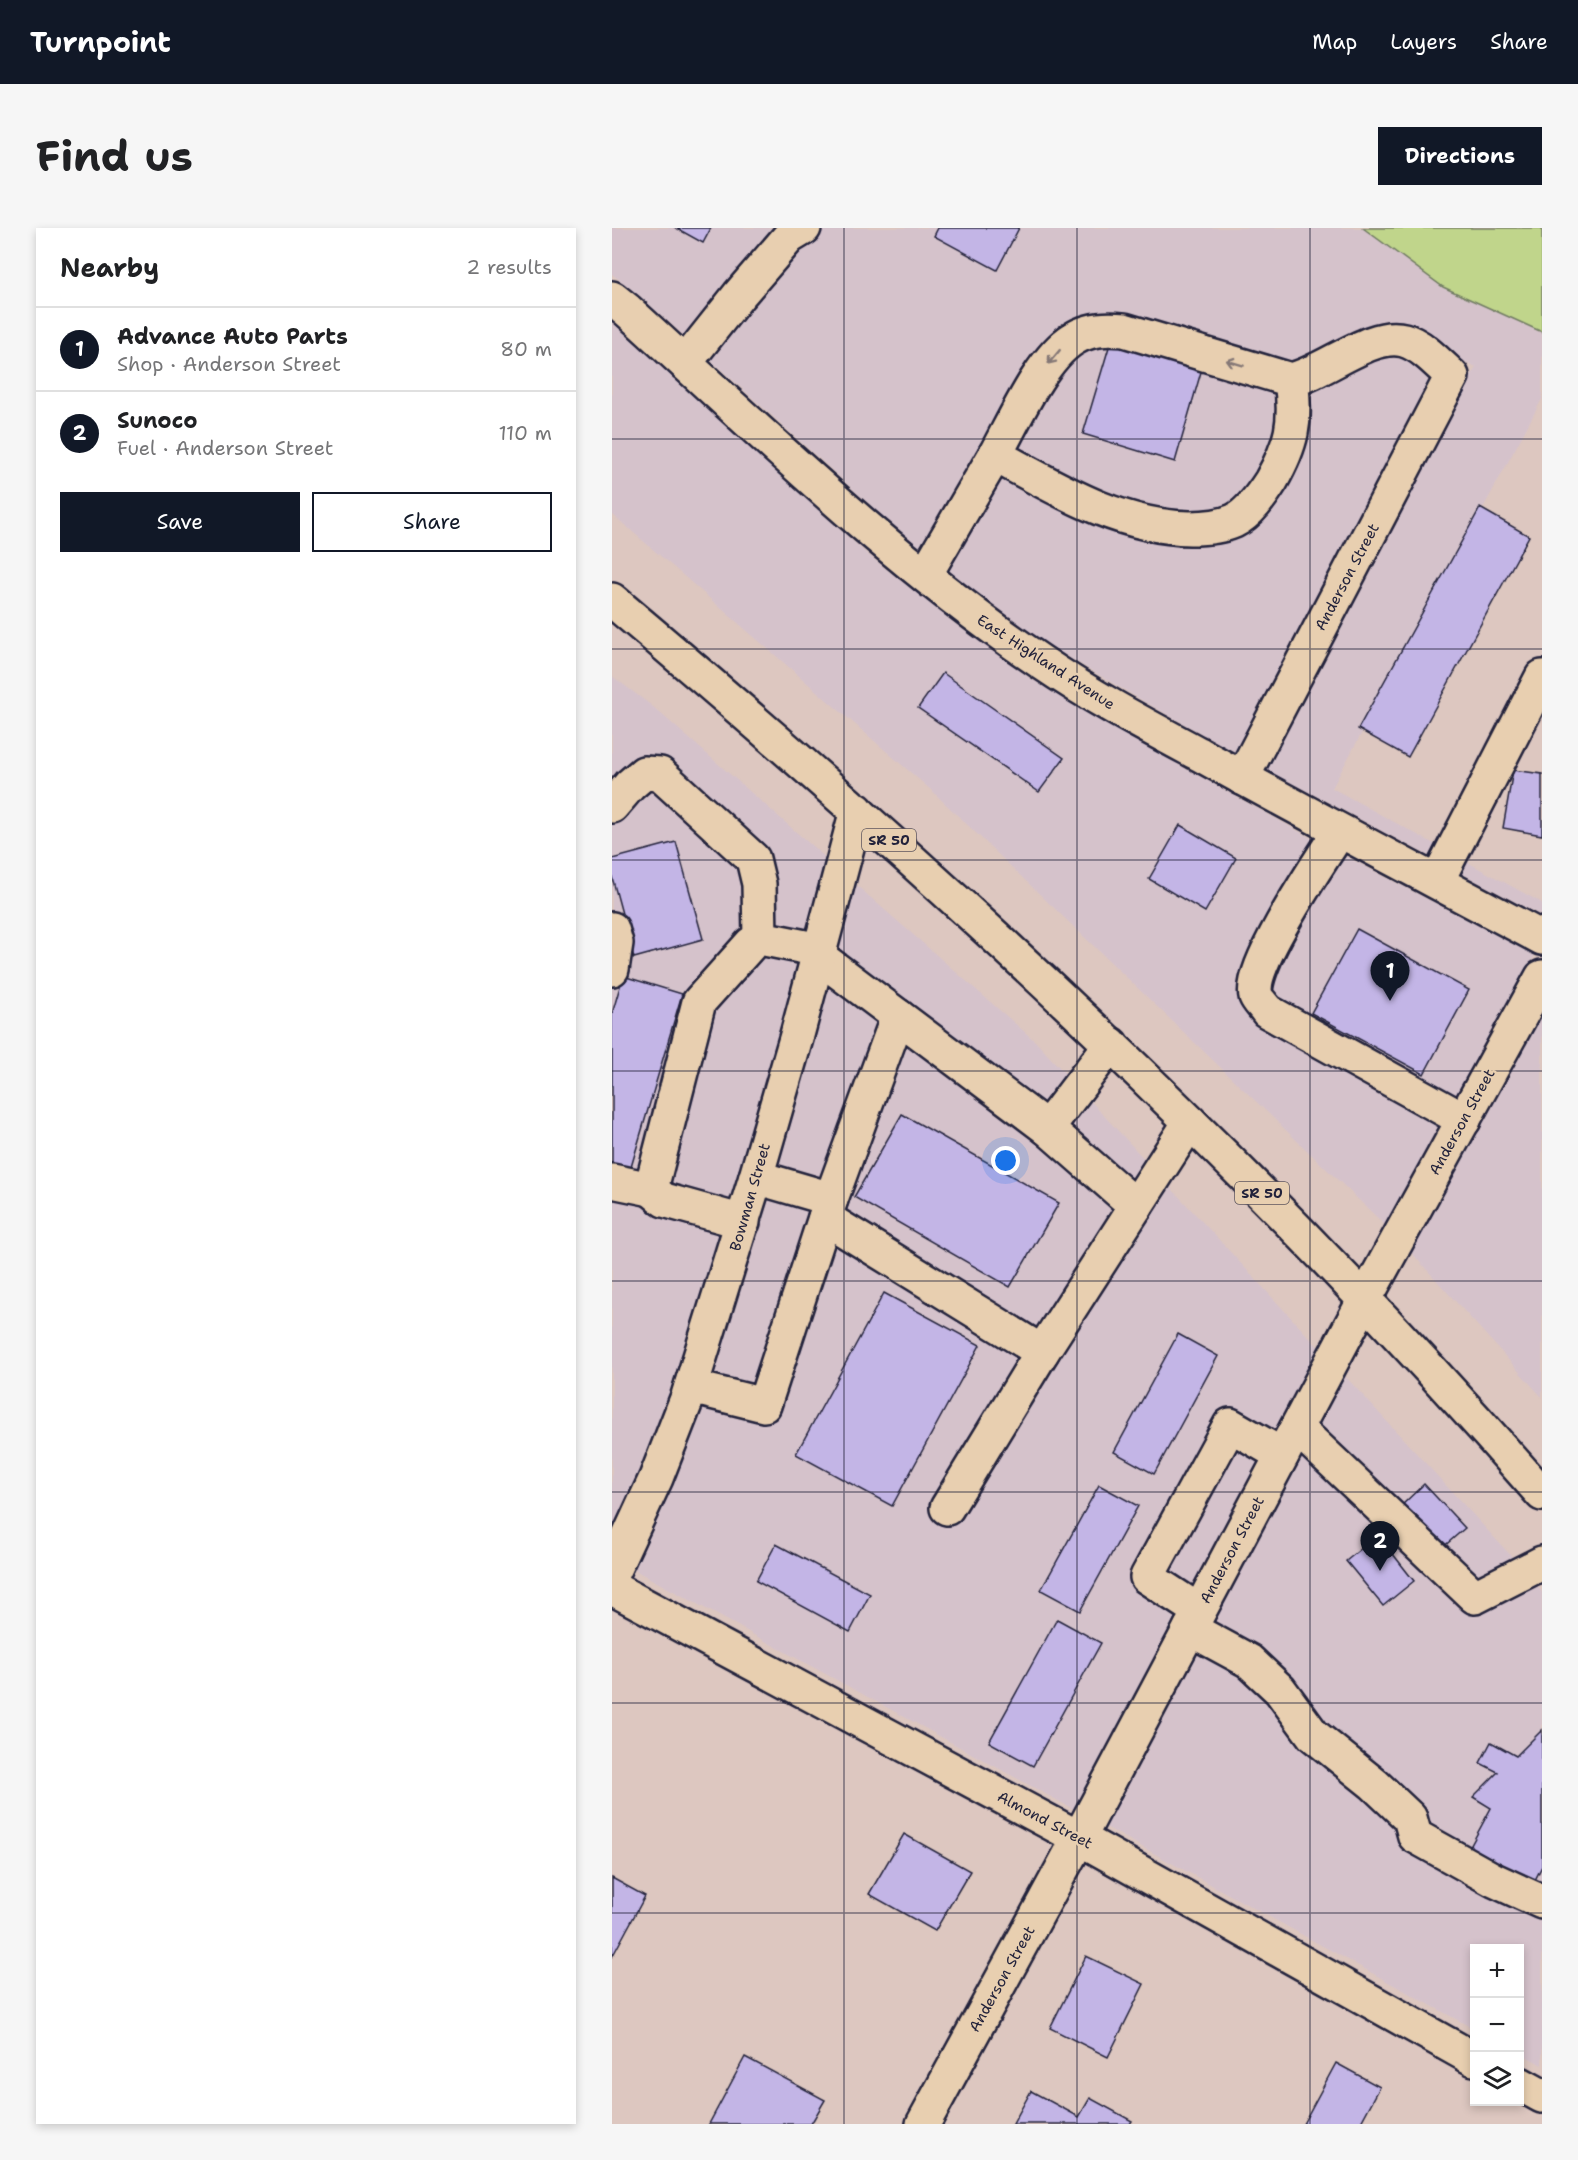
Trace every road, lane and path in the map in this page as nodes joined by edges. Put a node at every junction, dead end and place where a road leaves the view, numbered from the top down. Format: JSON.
{"nodes":[{"id":1,"x":804,"y":228,"type":"edge"},
{"id":2,"x":612,"y":298,"type":"edge"},
{"id":3,"x":685,"y":363,"type":"junction"},
{"id":4,"x":1291,"y":380,"type":"junction"},
{"id":5,"x":995,"y":455,"type":"junction"},
{"id":6,"x":925,"y":575,"type":"junction"},
{"id":7,"x":612,"y":600,"type":"edge"},
{"id":8,"x":1542,"y":677,"type":"edge"},
{"id":9,"x":1242,"y":778,"type":"junction"},
{"id":10,"x":612,"y":806,"type":"edge"},
{"id":11,"x":857,"y":810,"type":"junction"},
{"id":12,"x":1339,"y":831,"type":"junction"},
{"id":13,"x":1437,"y":881,"type":"junction"},
{"id":14,"x":612,"y":929,"type":"edge"},
{"id":15,"x":760,"y":938,"type":"junction"},
{"id":16,"x":1542,"y":938,"type":"edge"},
{"id":17,"x":819,"y":953,"type":"junction"},
{"id":18,"x":612,"y":969,"type":"edge"},
{"id":19,"x":1542,"y":978,"type":"edge"},
{"id":20,"x":898,"y":1016,"type":"junction"},
{"id":21,"x":1111,"y":1044,"type":"junction"},
{"id":22,"x":1464,"y":1119,"type":"junction"},
{"id":23,"x":1190,"y":1122,"type":"junction"},
{"id":24,"x":1047,"y":1128,"type":"junction"},
{"id":25,"x":756,"y":1177,"type":"junction"},
{"id":26,"x":612,"y":1181,"type":"edge"},
{"id":27,"x":651,"y":1189,"type":"junction"},
{"id":28,"x":1136,"y":1206,"type":"junction"},
{"id":29,"x":828,"y":1208,"type":"junction"},
{"id":30,"x":743,"y":1222,"type":"junction"},
{"id":31,"x":1365,"y":1299,"type":"junction"},
{"id":32,"x":1042,"y":1352,"type":"junction"},
{"id":33,"x":691,"y":1387,"type":"junction"},
{"id":34,"x":1289,"y":1442,"type":"junction"},
{"id":35,"x":1542,"y":1494,"type":"edge"},
{"id":36,"x":947,"y":1508,"type":"dead end"},
{"id":37,"x":1542,"y":1563,"type":"edge"},
{"id":38,"x":612,"y":1573,"type":"edge"},
{"id":39,"x":612,"y":1588,"type":"edge"},
{"id":40,"x":1194,"y":1620,"type":"junction"},
{"id":41,"x":1079,"y":1838,"type":"junction"},
{"id":42,"x":1542,"y":1902,"type":"edge"},
{"id":43,"x":1470,"y":2057,"type":"edge"},
{"id":44,"x":1524,"y":2086,"type":"edge"},
{"id":45,"x":1542,"y":2096,"type":"edge"},
{"id":46,"x":923,"y":2124,"type":"edge"}],
"edges":[{"from":1,"to":3,"type":"main road"},
{"from":2,"to":3,"type":"main road","name":"East Highland Avenue"},
{"from":3,"to":6,"type":"main road","name":"East Highland Avenue"},
{"from":4,"to":5,"type":"main road","one_way":true},
{"from":4,"to":5,"type":"main road"},
{"from":4,"to":9,"type":"main road","name":"Anderson Street"},
{"from":5,"to":6,"type":"main road"},
{"from":6,"to":9,"type":"main road","name":"East Highland Avenue"},
{"from":7,"to":11,"type":"main road","number":"SR 50"},
{"from":8,"to":13,"type":"main road"},
{"from":9,"to":12,"type":"main road","name":"East Highland Avenue"},
{"from":10,"to":15,"type":"main road"},
{"from":11,"to":17,"type":"main road","name":"Bowman Street"},
{"from":11,"to":21,"type":"main road","number":"SR 50"},
{"from":12,"to":13,"type":"main road","name":"East Highland Avenue"},
{"from":12,"to":22,"type":"main road"},
{"from":13,"to":16,"type":"main road","name":"East Highland Avenue"},
{"from":14,"to":18,"type":"main road"},
{"from":15,"to":17,"type":"main road"},
{"from":15,"to":27,"type":"main road"},
{"from":17,"to":20,"type":"main road"},
{"from":17,"to":25,"type":"main road","name":"Bowman Street"},
{"from":19,"to":22,"type":"main road","name":"Anderson Street"},
{"from":20,"to":24,"type":"main road"},
{"from":20,"to":29,"type":"main road"},
{"from":21,"to":23,"type":"main road","number":"SR 50"},
{"from":21,"to":24,"type":"main road"},
{"from":22,"to":31,"type":"main road","name":"Anderson Street"},
{"from":23,"to":28,"type":"main road"},
{"from":23,"to":31,"type":"main road","number":"SR 50"},
{"from":24,"to":28,"type":"main road"},
{"from":25,"to":29,"type":"main road"},
{"from":25,"to":30,"type":"main road","name":"Bowman Street"},
{"from":26,"to":27,"type":"main road"},
{"from":27,"to":30,"type":"main road"},
{"from":28,"to":32,"type":"main road"},
{"from":29,"to":32,"type":"main road"},
{"from":29,"to":33,"type":"main road"},
{"from":30,"to":33,"type":"main road","name":"Bowman Street"},
{"from":31,"to":34,"type":"main road","name":"Anderson Street"},
{"from":31,"to":35,"type":"main road","number":"SR 50"},
{"from":32,"to":36,"type":"main road"},
{"from":33,"to":38,"type":"main road","name":"Bowman Street"},
{"from":34,"to":37,"type":"main road"},
{"from":34,"to":40,"type":"main road","name":"Anderson Street"},
{"from":34,"to":40,"type":"main road"},
{"from":39,"to":41,"type":"main road","name":"Almond Street"},
{"from":40,"to":41,"type":"main road","name":"Anderson Street"},
{"from":40,"to":42,"type":"main road"},
{"from":41,"to":43,"type":"main road","name":"Almond Street"},
{"from":41,"to":46,"type":"main road","name":"Anderson Street"},
{"from":44,"to":45,"type":"main road"}]}
